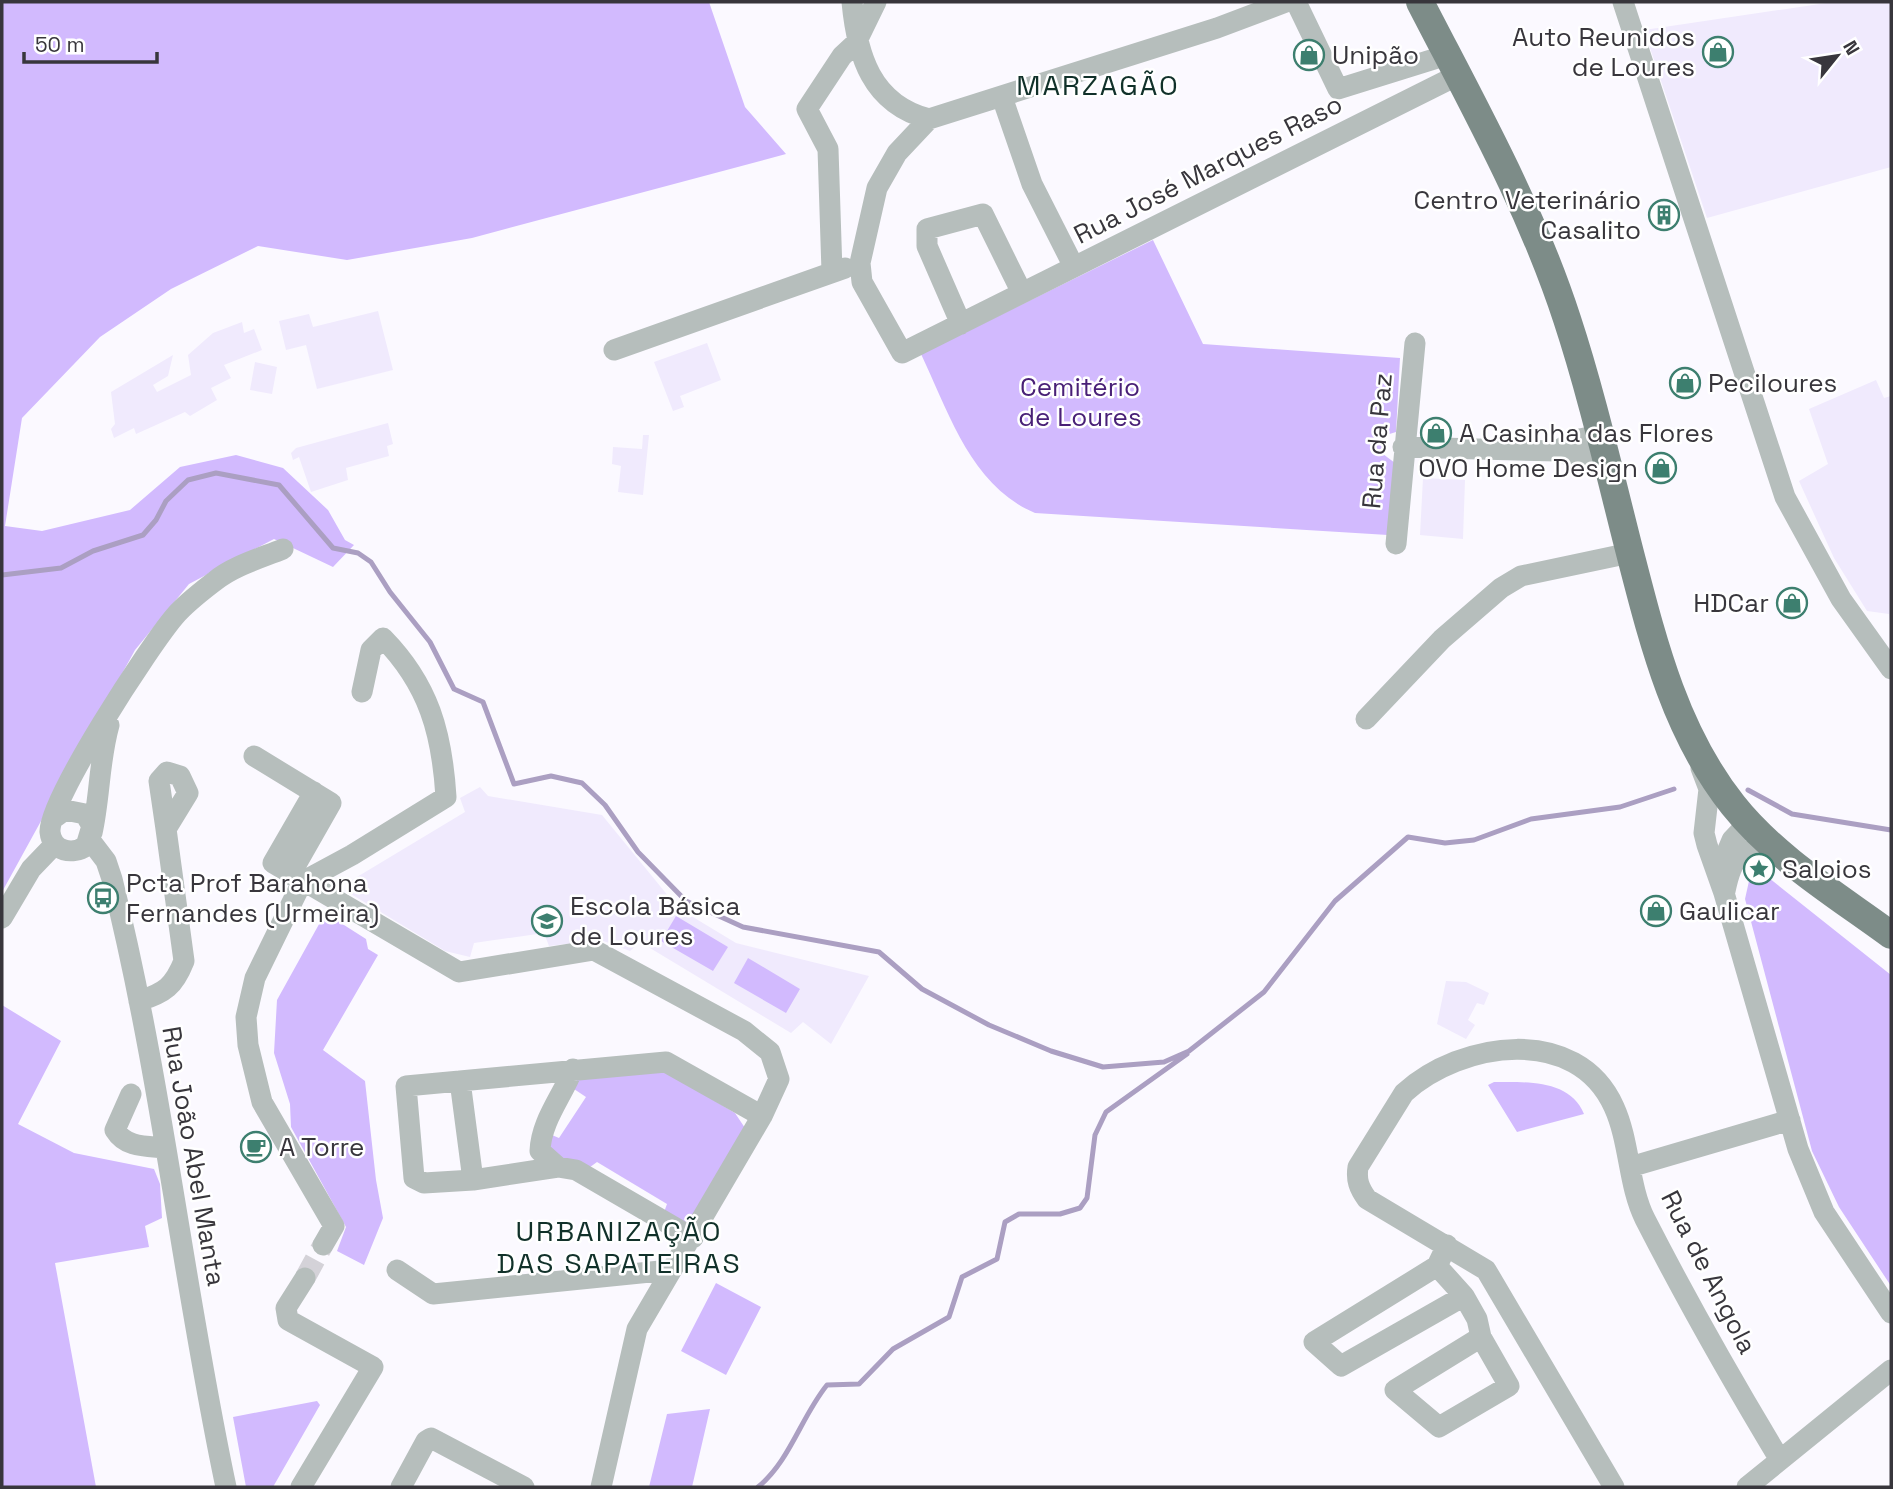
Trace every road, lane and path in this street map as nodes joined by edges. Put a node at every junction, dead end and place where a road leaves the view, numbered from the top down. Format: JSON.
{"nodes":[{"id":1,"x":852,"y":2,"type":"edge"},
{"id":2,"x":876,"y":2,"type":"edge"},
{"id":3,"x":1286,"y":2,"type":"edge"},
{"id":4,"x":1296,"y":2,"type":"edge"},
{"id":5,"x":1420,"y":2,"type":"edge"},
{"id":6,"x":1623,"y":2,"type":"edge"},
{"id":7,"x":856,"y":43,"type":"junction"},
{"id":8,"x":1452,"y":65,"type":"junction"},
{"id":9,"x":1002,"y":97,"type":"junction"},
{"id":10,"x":929,"y":119,"type":"junction"},
{"id":11,"x":860,"y":263,"type":"junction"},
{"id":12,"x":1074,"y":267,"type":"junction"},
{"id":13,"x":832,"y":272,"type":"junction"},
{"id":14,"x":1022,"y":293,"type":"junction"},
{"id":15,"x":961,"y":324,"type":"junction"},
{"id":16,"x":1415,"y":343,"type":"dead end"},
{"id":17,"x":614,"y":350,"type":"dead end"},
{"id":18,"x":1602,"y":444,"type":"junction"},
{"id":19,"x":1403,"y":447,"type":"junction"},
{"id":20,"x":1396,"y":544,"type":"dead end"},
{"id":21,"x":283,"y":549,"type":"dead end"},
{"id":22,"x":1630,"y":553,"type":"junction"},
{"id":23,"x":1891,"y":669,"type":"edge"},
{"id":24,"x":362,"y":692,"type":"dead end"},
{"id":25,"x":114,"y":709,"type":"junction"},
{"id":26,"x":1366,"y":719,"type":"dead end"},
{"id":27,"x":1687,"y":730,"type":"junction"},
{"id":28,"x":254,"y":756,"type":"dead end"},
{"id":29,"x":1741,"y":813,"type":"junction"},
{"id":30,"x":54,"y":818,"type":"junction"},
{"id":31,"x":166,"y":829,"type":"dead end"},
{"id":32,"x":91,"y":837,"type":"junction"},
{"id":33,"x":55,"y":844,"type":"junction"},
{"id":34,"x":1707,"y":845,"type":"junction"},
{"id":35,"x":1784,"y":854,"type":"junction"},
{"id":36,"x":296,"y":878,"type":"junction"},
{"id":37,"x":1724,"y":893,"type":"junction"},
{"id":38,"x":2,"y":918,"type":"edge"},
{"id":39,"x":1891,"y":935,"type":"edge"},
{"id":40,"x":139,"y":1001,"type":"junction"},
{"id":41,"x":573,"y":1069,"type":"junction"},
{"id":42,"x":460,"y":1081,"type":"junction"},
{"id":43,"x":131,"y":1094,"type":"dead end"},
{"id":44,"x":762,"y":1116,"type":"junction"},
{"id":45,"x":1790,"y":1120,"type":"junction"},
{"id":46,"x":166,"y":1149,"type":"junction"},
{"id":47,"x":558,"y":1167,"type":"junction"},
{"id":48,"x":1630,"y":1167,"type":"junction"},
{"id":49,"x":473,"y":1180,"type":"junction"},
{"id":50,"x":693,"y":1238,"type":"junction"},
{"id":51,"x":323,"y":1245,"type":"tunnel mouth"},
{"id":52,"x":1447,"y":1245,"type":"junction"},
{"id":53,"x":1437,"y":1266,"type":"junction"},
{"id":54,"x":397,"y":1270,"type":"dead end"},
{"id":55,"x":670,"y":1270,"type":"junction"},
{"id":56,"x":304,"y":1278,"type":"tunnel mouth"},
{"id":57,"x":1464,"y":1296,"type":"junction"},
{"id":58,"x":1891,"y":1313,"type":"edge"},
{"id":59,"x":1481,"y":1337,"type":"junction"},
{"id":60,"x":1891,"y":1370,"type":"edge"},
{"id":61,"x":1780,"y":1460,"type":"junction"},
{"id":62,"x":226,"y":1487,"type":"edge"},
{"id":63,"x":301,"y":1487,"type":"edge"},
{"id":64,"x":401,"y":1487,"type":"edge"},
{"id":65,"x":524,"y":1487,"type":"edge"},
{"id":66,"x":601,"y":1487,"type":"edge"},
{"id":67,"x":1614,"y":1487,"type":"edge"},
{"id":68,"x":1747,"y":1487,"type":"edge"}],
"edges":[{"from":1,"to":7,"type":"street"},
{"from":2,"to":7,"type":"street"},
{"from":3,"to":9,"type":"street"},
{"from":4,"to":8,"type":"street"},
{"from":5,"to":8,"type":"main road"},
{"from":6,"to":23,"type":"street"},
{"from":7,"to":10,"type":"street"},
{"from":7,"to":13,"type":"street"},
{"from":8,"to":12,"type":"street","name":"Rua José Marques Raso"},
{"from":8,"to":18,"type":"main road"},
{"from":9,"to":10,"type":"street"},
{"from":9,"to":12,"type":"street","name":"Rua José Marques Raso"},
{"from":10,"to":11,"type":"street"},
{"from":11,"to":13,"type":"street"},
{"from":11,"to":15,"type":"street"},
{"from":12,"to":14,"type":"street"},
{"from":13,"to":17,"type":"street"},
{"from":14,"to":15,"type":"street"},
{"from":14,"to":15,"type":"street"},
{"from":16,"to":19,"type":"street","name":"Rua da Paz"},
{"from":18,"to":19,"type":"street"},
{"from":18,"to":22,"type":"main road"},
{"from":19,"to":20,"type":"street","name":"Rua da Paz"},
{"from":21,"to":25,"type":"street"},
{"from":22,"to":26,"type":"street"},
{"from":22,"to":27,"type":"main road"},
{"from":24,"to":36,"type":"street"},
{"from":25,"to":30,"type":"street"},
{"from":25,"to":32,"type":"street"},
{"from":27,"to":29,"type":"main road"},
{"from":27,"to":34,"type":"street"},
{"from":28,"to":36,"type":"street"},
{"from":29,"to":34,"type":"street"},
{"from":29,"to":35,"type":"main road"},
{"from":29,"to":37,"type":"street"},
{"from":30,"to":32,"type":"street"},
{"from":30,"to":33,"type":"street"},
{"from":31,"to":40,"type":"street"},
{"from":32,"to":33,"type":"street"},
{"from":32,"to":40,"type":"street","name":"Rua João Abel Manta"},
{"from":33,"to":38,"type":"street"},
{"from":34,"to":37,"type":"street"},
{"from":35,"to":37,"type":"street"},
{"from":35,"to":39,"type":"main road"},
{"from":36,"to":44,"type":"street"},
{"from":36,"to":51,"type":"street"},
{"from":37,"to":45,"type":"street"},
{"from":40,"to":46,"type":"street","name":"Rua João Abel Manta"},
{"from":41,"to":42,"type":"street"},
{"from":41,"to":44,"type":"street"},
{"from":41,"to":47,"type":"street"},
{"from":42,"to":49,"type":"street"},
{"from":42,"to":49,"type":"street"},
{"from":43,"to":46,"type":"street"},
{"from":44,"to":50,"type":"street"},
{"from":45,"to":48,"type":"street"},
{"from":45,"to":58,"type":"street"},
{"from":46,"to":62,"type":"street","name":"Rua João Abel Manta"},
{"from":47,"to":49,"type":"street"},
{"from":47,"to":50,"type":"street"},
{"from":48,"to":52,"type":"street","name":"Rua de Angola"},
{"from":48,"to":61,"type":"street","name":"Rua de Angola"},
{"from":50,"to":55,"type":"street"},
{"from":52,"to":53,"type":"street"},
{"from":52,"to":67,"type":"street"},
{"from":53,"to":57,"type":"street"},
{"from":53,"to":57,"type":"street"},
{"from":54,"to":55,"type":"street"},
{"from":55,"to":66,"type":"street"},
{"from":56,"to":63,"type":"street"},
{"from":57,"to":59,"type":"street"},
{"from":59,"to":59,"type":"street"},
{"from":60,"to":61,"type":"street"},
{"from":61,"to":68,"type":"street"},
{"from":64,"to":65,"type":"street"}]}
